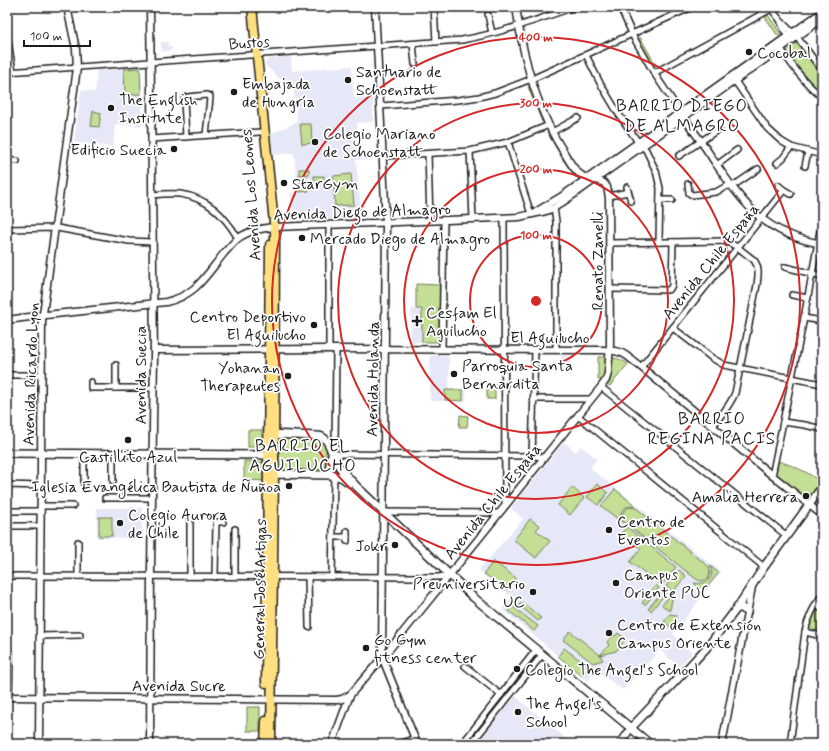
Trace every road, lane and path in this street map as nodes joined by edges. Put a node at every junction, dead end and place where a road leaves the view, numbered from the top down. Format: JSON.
{"nodes":[{"id":1,"x":67,"y":7,"type":"edge"},
{"id":2,"x":150,"y":7,"type":"edge"},
{"id":3,"x":247,"y":7,"type":"edge"},
{"id":4,"x":252,"y":7,"type":"edge"},
{"id":5,"x":375,"y":7,"type":"edge"},
{"id":6,"x":434,"y":7,"type":"edge"},
{"id":7,"x":516,"y":7,"type":"edge"},
{"id":8,"x":574,"y":7,"type":"edge"},
{"id":9,"x":620,"y":7,"type":"edge"},
{"id":10,"x":692,"y":7,"type":"edge"},
{"id":11,"x":770,"y":8,"type":"edge"},
{"id":12,"x":822,"y":12,"type":"edge"},
{"id":13,"x":488,"y":15,"type":"dead end"},
{"id":14,"x":822,"y":19,"type":"edge"},
{"id":15,"x":518,"y":26,"type":"junction"},
{"id":16,"x":492,"y":33,"type":"junction"},
{"id":17,"x":632,"y":34,"type":"junction"},
{"id":18,"x":7,"y":35,"type":"edge"},
{"id":19,"x":792,"y":35,"type":"junction"},
{"id":20,"x":436,"y":42,"type":"junction"},
{"id":21,"x":413,"y":44,"type":"junction"},
{"id":22,"x":779,"y":45,"type":"junction"},
{"id":23,"x":377,"y":46,"type":"junction"},
{"id":24,"x":254,"y":54,"type":"junction"},
{"id":25,"x":586,"y":55,"type":"junction"},
{"id":26,"x":150,"y":62,"type":"junction"},
{"id":27,"x":415,"y":64,"type":"dead end"},
{"id":28,"x":77,"y":68,"type":"junction"},
{"id":29,"x":822,"y":69,"type":"edge"},
{"id":30,"x":7,"y":72,"type":"edge"},
{"id":31,"x":13,"y":72,"type":"junction"},
{"id":32,"x":654,"y":73,"type":"junction"},
{"id":33,"x":733,"y":78,"type":"junction"},
{"id":34,"x":531,"y":80,"type":"junction"},
{"id":35,"x":822,"y":97,"type":"edge"},
{"id":36,"x":381,"y":106,"type":"junction"},
{"id":37,"x":682,"y":115,"type":"junction"},
{"id":38,"x":578,"y":118,"type":"dead end"},
{"id":39,"x":551,"y":128,"type":"junction"},
{"id":40,"x":719,"y":129,"type":"dead end"},
{"id":41,"x":260,"y":132,"type":"junction"},
{"id":42,"x":206,"y":136,"type":"junction"},
{"id":43,"x":186,"y":137,"type":"junction"},
{"id":44,"x":151,"y":139,"type":"junction"},
{"id":45,"x":508,"y":142,"type":"junction"},
{"id":46,"x":701,"y":142,"type":"junction"},
{"id":47,"x":641,"y":144,"type":"junction"},
{"id":48,"x":791,"y":147,"type":"junction"},
{"id":49,"x":737,"y":150,"type":"dead end"},
{"id":50,"x":470,"y":151,"type":"junction"},
{"id":51,"x":808,"y":152,"type":"junction"},
{"id":52,"x":428,"y":154,"type":"junction"},
{"id":53,"x":822,"y":155,"type":"edge"},
{"id":54,"x":383,"y":156,"type":"junction"},
{"id":55,"x":679,"y":156,"type":"dead end"},
{"id":56,"x":7,"y":161,"type":"edge"},
{"id":57,"x":16,"y":161,"type":"dead end"},
{"id":58,"x":777,"y":162,"type":"dead end"},
{"id":59,"x":717,"y":165,"type":"junction"},
{"id":60,"x":805,"y":166,"type":"dead end"},
{"id":61,"x":758,"y":170,"type":"dead end"},
{"id":62,"x":605,"y":173,"type":"junction"},
{"id":63,"x":588,"y":178,"type":"junction"},
{"id":64,"x":596,"y":180,"type":"junction"},
{"id":65,"x":604,"y":183,"type":"junction"},
{"id":66,"x":688,"y":184,"type":"dead end"},
{"id":67,"x":778,"y":185,"type":"dead end"},
{"id":68,"x":731,"y":186,"type":"junction"},
{"id":69,"x":784,"y":190,"type":"junction"},
{"id":70,"x":791,"y":194,"type":"dead end"},
{"id":71,"x":152,"y":195,"type":"junction"},
{"id":72,"x":609,"y":196,"type":"junction"},
{"id":73,"x":660,"y":200,"type":"junction"},
{"id":74,"x":672,"y":200,"type":"dead end"},
{"id":75,"x":631,"y":202,"type":"dead end"},
{"id":76,"x":554,"y":208,"type":"junction"},
{"id":77,"x":531,"y":214,"type":"junction"},
{"id":78,"x":504,"y":218,"type":"junction"},
{"id":79,"x":473,"y":219,"type":"junction"},
{"id":80,"x":430,"y":220,"type":"junction"},
{"id":81,"x":444,"y":220,"type":"junction"},
{"id":82,"x":763,"y":220,"type":"junction"},
{"id":83,"x":822,"y":220,"type":"edge"},
{"id":84,"x":386,"y":222,"type":"junction"},
{"id":85,"x":330,"y":225,"type":"junction"},
{"id":86,"x":272,"y":227,"type":"junction"},
{"id":87,"x":55,"y":228,"type":"junction"},
{"id":88,"x":7,"y":229,"type":"edge"},
{"id":89,"x":238,"y":238,"type":"junction"},
{"id":90,"x":153,"y":242,"type":"junction"},
{"id":91,"x":659,"y":242,"type":"junction"},
{"id":92,"x":673,"y":242,"type":"junction"},
{"id":93,"x":820,"y":242,"type":"edge"},
{"id":94,"x":610,"y":243,"type":"junction"},
{"id":95,"x":738,"y":247,"type":"junction"},
{"id":96,"x":785,"y":267,"type":"dead end"},
{"id":97,"x":812,"y":273,"type":"junction"},
{"id":98,"x":822,"y":276,"type":"edge"},
{"id":99,"x":610,"y":289,"type":"junction"},
{"id":100,"x":792,"y":294,"type":"dead end"},
{"id":101,"x":808,"y":298,"type":"junction"},
{"id":102,"x":154,"y":303,"type":"junction"},
{"id":103,"x":43,"y":315,"type":"junction"},
{"id":104,"x":804,"y":318,"type":"junction"},
{"id":105,"x":7,"y":320,"type":"edge"},
{"id":106,"x":822,"y":321,"type":"edge"},
{"id":107,"x":673,"y":328,"type":"junction"},
{"id":108,"x":272,"y":349,"type":"junction"},
{"id":109,"x":332,"y":349,"type":"junction"},
{"id":110,"x":385,"y":349,"type":"junction"},
{"id":111,"x":442,"y":349,"type":"junction"},
{"id":112,"x":154,"y":350,"type":"junction"},
{"id":113,"x":504,"y":350,"type":"junction"},
{"id":114,"x":535,"y":350,"type":"junction"},
{"id":115,"x":556,"y":350,"type":"junction"},
{"id":116,"x":610,"y":351,"type":"junction"},
{"id":117,"x":116,"y":365,"type":"dead end"},
{"id":118,"x":641,"y":367,"type":"junction"},
{"id":119,"x":740,"y":369,"type":"junction"},
{"id":120,"x":12,"y":375,"type":"dead end"},
{"id":121,"x":42,"y":376,"type":"junction"},
{"id":122,"x":792,"y":378,"type":"junction"},
{"id":123,"x":91,"y":382,"type":"dead end"},
{"id":124,"x":822,"y":384,"type":"edge"},
{"id":125,"x":601,"y":387,"type":"junction"},
{"id":126,"x":116,"y":388,"type":"junction"},
{"id":127,"x":154,"y":388,"type":"junction"},
{"id":128,"x":533,"y":399,"type":"junction"},
{"id":129,"x":591,"y":399,"type":"junction"},
{"id":130,"x":578,"y":416,"type":"junction"},
{"id":131,"x":783,"y":422,"type":"junction"},
{"id":132,"x":713,"y":426,"type":"junction"},
{"id":133,"x":822,"y":429,"type":"edge"},
{"id":134,"x":271,"y":434,"type":"junction"},
{"id":135,"x":7,"y":453,"type":"edge"},
{"id":136,"x":41,"y":454,"type":"junction"},
{"id":137,"x":84,"y":454,"type":"junction"},
{"id":138,"x":113,"y":454,"type":"junction"},
{"id":139,"x":153,"y":454,"type":"junction"},
{"id":140,"x":332,"y":454,"type":"junction"},
{"id":141,"x":271,"y":455,"type":"junction"},
{"id":142,"x":384,"y":455,"type":"junction"},
{"id":143,"x":504,"y":456,"type":"junction"},
{"id":144,"x":532,"y":456,"type":"junction"},
{"id":145,"x":544,"y":457,"type":"junction"},
{"id":146,"x":271,"y":474,"type":"junction"},
{"id":147,"x":331,"y":475,"type":"junction"},
{"id":148,"x":772,"y":476,"type":"junction"},
{"id":149,"x":113,"y":481,"type":"dead end"},
{"id":150,"x":84,"y":484,"type":"dead end"},
{"id":151,"x":7,"y":485,"type":"edge"},
{"id":152,"x":41,"y":486,"type":"junction"},
{"id":153,"x":357,"y":487,"type":"junction"},
{"id":154,"x":822,"y":487,"type":"edge"},
{"id":155,"x":106,"y":498,"type":"dead end"},
{"id":156,"x":152,"y":498,"type":"junction"},
{"id":157,"x":809,"y":505,"type":"junction"},
{"id":158,"x":72,"y":506,"type":"dead end"},
{"id":159,"x":504,"y":506,"type":"junction"},
{"id":160,"x":41,"y":509,"type":"junction"},
{"id":161,"x":7,"y":511,"type":"edge"},
{"id":162,"x":384,"y":512,"type":"junction"},
{"id":163,"x":499,"y":513,"type":"junction"},
{"id":164,"x":822,"y":515,"type":"edge"},
{"id":165,"x":190,"y":517,"type":"dead end"},
{"id":166,"x":223,"y":522,"type":"dead end"},
{"id":167,"x":7,"y":526,"type":"edge"},
{"id":168,"x":40,"y":526,"type":"junction"},
{"id":169,"x":236,"y":529,"type":"dead end"},
{"id":170,"x":347,"y":536,"type":"dead end"},
{"id":171,"x":787,"y":536,"type":"junction"},
{"id":172,"x":333,"y":537,"type":"junction"},
{"id":173,"x":78,"y":542,"type":"dead end"},
{"id":174,"x":764,"y":567,"type":"junction"},
{"id":175,"x":449,"y":574,"type":"junction"},
{"id":176,"x":7,"y":576,"type":"edge"},
{"id":177,"x":41,"y":576,"type":"junction"},
{"id":178,"x":78,"y":576,"type":"junction"},
{"id":179,"x":151,"y":576,"type":"junction"},
{"id":180,"x":190,"y":576,"type":"junction"},
{"id":181,"x":236,"y":576,"type":"junction"},
{"id":182,"x":270,"y":576,"type":"junction"},
{"id":183,"x":382,"y":576,"type":"junction"},
{"id":184,"x":215,"y":577,"type":"junction"},
{"id":185,"x":308,"y":577,"type":"junction"},
{"id":186,"x":332,"y":577,"type":"junction"},
{"id":187,"x":752,"y":585,"type":"junction"},
{"id":188,"x":822,"y":595,"type":"edge"},
{"id":189,"x":815,"y":605,"type":"junction"},
{"id":190,"x":737,"y":608,"type":"junction"},
{"id":191,"x":822,"y":609,"type":"edge"},
{"id":192,"x":747,"y":612,"type":"junction"},
{"id":193,"x":309,"y":627,"type":"dead end"},
{"id":194,"x":805,"y":632,"type":"junction"},
{"id":195,"x":80,"y":635,"type":"dead end"},
{"id":196,"x":40,"y":636,"type":"junction"},
{"id":197,"x":822,"y":636,"type":"edge"},
{"id":198,"x":539,"y":652,"type":"junction"},
{"id":199,"x":10,"y":654,"type":"dead end"},
{"id":200,"x":382,"y":657,"type":"junction"},
{"id":201,"x":464,"y":666,"type":"dead end"},
{"id":202,"x":350,"y":695,"type":"junction"},
{"id":203,"x":501,"y":695,"type":"junction"},
{"id":204,"x":8,"y":697,"type":"edge"},
{"id":205,"x":39,"y":697,"type":"junction"},
{"id":206,"x":150,"y":698,"type":"junction"},
{"id":207,"x":269,"y":699,"type":"junction"},
{"id":208,"x":337,"y":700,"type":"junction"},
{"id":209,"x":345,"y":708,"type":"junction"},
{"id":210,"x":483,"y":717,"type":"junction"},
{"id":211,"x":489,"y":722,"type":"junction"},
{"id":212,"x":631,"y":728,"type":"junction"},
{"id":213,"x":416,"y":741,"type":"edge"},
{"id":214,"x":39,"y":744,"type":"edge"},
{"id":215,"x":150,"y":744,"type":"edge"},
{"id":216,"x":265,"y":744,"type":"edge"},
{"id":217,"x":272,"y":744,"type":"edge"},
{"id":218,"x":332,"y":744,"type":"edge"},
{"id":219,"x":399,"y":744,"type":"edge"},
{"id":220,"x":462,"y":744,"type":"edge"},
{"id":221,"x":471,"y":744,"type":"edge"},
{"id":222,"x":620,"y":744,"type":"edge"},
{"id":223,"x":650,"y":744,"type":"edge"},
{"id":224,"x":722,"y":744,"type":"edge"},
{"id":225,"x":790,"y":744,"type":"edge"}],
"edges":[{"from":1,"to":28,"type":"street","name":"Avenida Ricardo Lyon"},
{"from":2,"to":26,"type":"street","name":"Avenida Suecia"},
{"from":3,"to":24,"type":"main road","name":"Avenida Los Leones"},
{"from":4,"to":24,"type":"main road","name":"Avenida Los Leones"},
{"from":5,"to":23,"type":"street","name":"Avenida Holanda"},
{"from":6,"to":20,"type":"street"},
{"from":7,"to":15,"type":"street"},
{"from":8,"to":15,"type":"street","name":"Bustos"},
{"from":9,"to":17,"type":"street"},
{"from":10,"to":17,"type":"street"},
{"from":11,"to":19,"type":"street"},
{"from":11,"to":32,"type":"street"},
{"from":12,"to":19,"type":"street","name":"Avenida Diego de Almagro"},
{"from":13,"to":16,"type":"street"},
{"from":14,"to":19,"type":"street","name":"Avenida Diego de Almagro"},
{"from":15,"to":16,"type":"street","name":"Bustos"},
{"from":15,"to":34,"type":"street"},
{"from":16,"to":20,"type":"street","name":"Bustos"},
{"from":17,"to":25,"type":"street"},
{"from":17,"to":32,"type":"street"},
{"from":18,"to":31,"type":"street"},
{"from":19,"to":22,"type":"street","name":"Avenida Diego de Almagro"},
{"from":19,"to":22,"type":"street","name":"Avenida Diego de Almagro"},
{"from":19,"to":29,"type":"street"},
{"from":20,"to":21,"type":"street","name":"Bustos"},
{"from":21,"to":23,"type":"street","name":"Bustos"},
{"from":21,"to":27,"type":"street"},
{"from":22,"to":33,"type":"street","name":"Avenida Diego de Almagro"},
{"from":22,"to":35,"type":"street"},
{"from":23,"to":24,"type":"street","name":"Bustos"},
{"from":23,"to":36,"type":"street","name":"Avenida Holanda"},
{"from":24,"to":26,"type":"street","name":"Bustos"},
{"from":24,"to":41,"type":"main road","name":"Avenida Los Leones"},
{"from":24,"to":86,"type":"main road","name":"Avenida Los Leones"},
{"from":25,"to":34,"type":"street"},
{"from":25,"to":47,"type":"street"},
{"from":26,"to":28,"type":"street","name":"Bustos"},
{"from":26,"to":44,"type":"street","name":"Avenida Suecia"},
{"from":28,"to":31,"type":"street","name":"Bustos"},
{"from":28,"to":87,"type":"street","name":"Avenida Ricardo Lyon"},
{"from":30,"to":31,"type":"street","name":"Bustos"},
{"from":32,"to":37,"type":"street"},
{"from":33,"to":37,"type":"street","name":"Avenida Diego de Almagro"},
{"from":33,"to":48,"type":"street"},
{"from":34,"to":36,"type":"street"},
{"from":34,"to":39,"type":"street"},
{"from":36,"to":54,"type":"street","name":"Avenida Holanda"},
{"from":37,"to":46,"type":"street"},
{"from":37,"to":47,"type":"street","name":"Avenida Diego de Almagro"},
{"from":38,"to":39,"type":"street"},
{"from":39,"to":45,"type":"street"},
{"from":39,"to":63,"type":"street"},
{"from":40,"to":46,"type":"street"},
{"from":41,"to":42,"type":"street"},
{"from":41,"to":86,"type":"main road","name":"Avenida Los Leones"},
{"from":42,"to":43,"type":"street"},
{"from":42,"to":43,"type":"street"},
{"from":43,"to":44,"type":"street"},
{"from":44,"to":71,"type":"street","name":"Avenida Suecia"},
{"from":45,"to":50,"type":"street"},
{"from":45,"to":77,"type":"street"},
{"from":46,"to":55,"type":"street"},
{"from":46,"to":59,"type":"street"},
{"from":47,"to":62,"type":"street","name":"Avenida Diego de Almagro"},
{"from":47,"to":63,"type":"street","name":"Avenida Diego de Almagro"},
{"from":47,"to":73,"type":"street"},
{"from":48,"to":51,"type":"street"},
{"from":48,"to":58,"type":"street"},
{"from":49,"to":59,"type":"street"},
{"from":50,"to":52,"type":"street"},
{"from":50,"to":79,"type":"street"},
{"from":51,"to":53,"type":"street"},
{"from":51,"to":60,"type":"street"},
{"from":52,"to":54,"type":"street"},
{"from":52,"to":80,"type":"street"},
{"from":54,"to":84,"type":"street","name":"Avenida Holanda"},
{"from":56,"to":57,"type":"street"},
{"from":59,"to":68,"type":"street"},
{"from":61,"to":68,"type":"street"},
{"from":62,"to":64,"type":"street","name":"Avenida Diego de Almagro"},
{"from":62,"to":65,"type":"street"},
{"from":63,"to":64,"type":"street"},
{"from":63,"to":77,"type":"street","name":"Avenida Diego de Almagro"},
{"from":64,"to":65,"type":"street"},
{"from":64,"to":76,"type":"street","name":"Avenida Diego de Almagro"},
{"from":65,"to":72,"type":"street","name":"Renato Zanelli"},
{"from":66,"to":68,"type":"street"},
{"from":67,"to":69,"type":"street"},
{"from":68,"to":82,"type":"street"},
{"from":69,"to":70,"type":"street"},
{"from":69,"to":82,"type":"street","name":"Avenida Chile España"},
{"from":71,"to":89,"type":"street"},
{"from":71,"to":90,"type":"street","name":"Avenida Suecia"},
{"from":72,"to":75,"type":"street","name":"Renato Zanelli"},
{"from":72,"to":94,"type":"street","name":"Renato Zanelli"},
{"from":73,"to":74,"type":"street"},
{"from":73,"to":91,"type":"street"},
{"from":76,"to":77,"type":"street","name":"Avenida Diego de Almagro"},
{"from":76,"to":115,"type":"street"},
{"from":77,"to":78,"type":"street","name":"Avenida Diego de Almagro"},
{"from":78,"to":79,"type":"street","name":"Avenida Diego de Almagro"},
{"from":78,"to":113,"type":"street"},
{"from":79,"to":81,"type":"street","name":"Avenida Diego de Almagro"},
{"from":80,"to":81,"type":"street","name":"Avenida Diego de Almagro"},
{"from":80,"to":84,"type":"street","name":"Avenida Diego de Almagro"},
{"from":81,"to":111,"type":"street"},
{"from":82,"to":93,"type":"street"},
{"from":82,"to":95,"type":"street","name":"Avenida Chile España"},
{"from":83,"to":93,"type":"street"},
{"from":84,"to":85,"type":"street","name":"Avenida Diego de Almagro"},
{"from":84,"to":110,"type":"street","name":"Avenida Holanda"},
{"from":85,"to":86,"type":"street","name":"Avenida Diego de Almagro"},
{"from":85,"to":109,"type":"street"},
{"from":86,"to":89,"type":"street","name":"Avenida Diego de Almagro"},
{"from":86,"to":108,"type":"main road","name":"Avenida Los Leones"},
{"from":87,"to":88,"type":"street"},
{"from":87,"to":90,"type":"street"},
{"from":87,"to":103,"type":"street","name":"Avenida Ricardo Lyon"},
{"from":89,"to":102,"type":"street","name":"Avenida Diego de Almagro"},
{"from":90,"to":102,"type":"street","name":"Avenida Suecia"},
{"from":91,"to":92,"type":"street"},
{"from":91,"to":94,"type":"street"},
{"from":92,"to":95,"type":"street"},
{"from":92,"to":99,"type":"street"},
{"from":93,"to":97,"type":"street"},
{"from":94,"to":99,"type":"street","name":"Renato Zanelli"},
{"from":95,"to":107,"type":"street","name":"Avenida Chile España"},
{"from":95,"to":119,"type":"street"},
{"from":96,"to":97,"type":"street"},
{"from":97,"to":98,"type":"street"},
{"from":97,"to":101,"type":"street"},
{"from":99,"to":116,"type":"street","name":"Renato Zanelli"},
{"from":100,"to":101,"type":"street"},
{"from":101,"to":104,"type":"street"},
{"from":102,"to":103,"type":"street","name":"Avenida Diego de Almagro"},
{"from":102,"to":112,"type":"street","name":"Avenida Suecia"},
{"from":103,"to":105,"type":"street","name":"Avenida Diego de Almagro"},
{"from":103,"to":121,"type":"street","name":"Avenida Ricardo Lyon"},
{"from":104,"to":106,"type":"street"},
{"from":104,"to":122,"type":"street"},
{"from":107,"to":118,"type":"street","name":"Avenida Chile España"},
{"from":107,"to":119,"type":"street"},
{"from":108,"to":109,"type":"street","name":"El Aguilucho"},
{"from":108,"to":112,"type":"street","name":"El Aguilucho"},
{"from":108,"to":134,"type":"main road","name":"Avenida Los Leones"},
{"from":109,"to":110,"type":"street","name":"El Aguilucho"},
{"from":109,"to":140,"type":"street"},
{"from":110,"to":111,"type":"street","name":"El Aguilucho"},
{"from":110,"to":142,"type":"street","name":"Avenida Holanda"},
{"from":111,"to":113,"type":"street","name":"El Aguilucho"},
{"from":112,"to":127,"type":"street","name":"Avenida Suecia"},
{"from":113,"to":114,"type":"street","name":"El Aguilucho"},
{"from":113,"to":143,"type":"street"},
{"from":114,"to":115,"type":"street","name":"El Aguilucho"},
{"from":114,"to":128,"type":"street"},
{"from":115,"to":116,"type":"street","name":"El Aguilucho"},
{"from":116,"to":118,"type":"street","name":"El Aguilucho"},
{"from":116,"to":125,"type":"street","name":"Avenida Chile España"},
{"from":117,"to":126,"type":"street"},
{"from":118,"to":132,"type":"street","name":"El Aguilucho"},
{"from":119,"to":122,"type":"street"},
{"from":119,"to":132,"type":"street"},
{"from":120,"to":121,"type":"street"},
{"from":121,"to":136,"type":"street","name":"Avenida Ricardo Lyon"},
{"from":122,"to":124,"type":"street"},
{"from":122,"to":131,"type":"street"},
{"from":123,"to":126,"type":"street"},
{"from":125,"to":129,"type":"street","name":"Avenida Chile España"},
{"from":125,"to":171,"type":"street"},
{"from":126,"to":127,"type":"street"},
{"from":127,"to":139,"type":"street","name":"Avenida Suecia"},
{"from":128,"to":129,"type":"street"},
{"from":128,"to":144,"type":"street"},
{"from":129,"to":130,"type":"street","name":"Avenida Chile España"},
{"from":130,"to":145,"type":"street","name":"Avenida Chile España"},
{"from":130,"to":174,"type":"street"},
{"from":131,"to":133,"type":"street"},
{"from":131,"to":148,"type":"street"},
{"from":132,"to":148,"type":"street","name":"El Aguilucho"},
{"from":134,"to":140,"type":"main road"},
{"from":134,"to":141,"type":"main road","name":"General José Artigas"},
{"from":135,"to":136,"type":"main road"},
{"from":136,"to":137,"type":"main road"},
{"from":136,"to":152,"type":"street","name":"Avenida Ricardo Lyon"},
{"from":137,"to":138,"type":"main road"},
{"from":137,"to":150,"type":"street"},
{"from":138,"to":139,"type":"main road"},
{"from":138,"to":149,"type":"street"},
{"from":139,"to":141,"type":"main road"},
{"from":139,"to":156,"type":"street","name":"Avenida Suecia"},
{"from":140,"to":142,"type":"street"},
{"from":140,"to":147,"type":"main road"},
{"from":140,"to":153,"type":"main road"},
{"from":141,"to":146,"type":"main road","name":"General José Artigas"},
{"from":142,"to":143,"type":"street"},
{"from":142,"to":162,"type":"street","name":"Avenida Holanda"},
{"from":143,"to":144,"type":"street"},
{"from":143,"to":159,"type":"street"},
{"from":144,"to":145,"type":"street"},
{"from":145,"to":159,"type":"street","name":"Avenida Chile España"},
{"from":146,"to":147,"type":"main road"},
{"from":146,"to":182,"type":"main road","name":"General José Artigas"},
{"from":147,"to":153,"type":"main road"},
{"from":147,"to":172,"type":"street"},
{"from":148,"to":157,"type":"street","name":"El Aguilucho"},
{"from":151,"to":152,"type":"street"},
{"from":152,"to":160,"type":"street","name":"Avenida Ricardo Lyon"},
{"from":153,"to":162,"type":"main road"},
{"from":154,"to":157,"type":"main road"},
{"from":155,"to":156,"type":"street"},
{"from":156,"to":179,"type":"street","name":"Avenida Suecia"},
{"from":157,"to":164,"type":"street","name":"El Aguilucho"},
{"from":157,"to":171,"type":"main road"},
{"from":158,"to":160,"type":"street"},
{"from":159,"to":163,"type":"street","name":"Avenida Chile España"},
{"from":160,"to":161,"type":"street"},
{"from":160,"to":168,"type":"street","name":"Avenida Ricardo Lyon"},
{"from":162,"to":163,"type":"street"},
{"from":162,"to":175,"type":"main road"},
{"from":162,"to":183,"type":"street","name":"Avenida Holanda"},
{"from":163,"to":175,"type":"street","name":"Avenida Chile España"},
{"from":165,"to":180,"type":"street"},
{"from":166,"to":184,"type":"street"},
{"from":167,"to":168,"type":"street"},
{"from":168,"to":177,"type":"street","name":"Avenida Ricardo Lyon"},
{"from":169,"to":181,"type":"street"},
{"from":170,"to":172,"type":"street"},
{"from":171,"to":174,"type":"main road"},
{"from":172,"to":186,"type":"street"},
{"from":173,"to":178,"type":"street"},
{"from":174,"to":187,"type":"main road"},
{"from":175,"to":183,"type":"street"},
{"from":175,"to":198,"type":"main road"},
{"from":175,"to":200,"type":"street","name":"Avenida Chile España"},
{"from":176,"to":177,"type":"street"},
{"from":177,"to":178,"type":"street"},
{"from":177,"to":196,"type":"street","name":"Avenida Ricardo Lyon"},
{"from":178,"to":179,"type":"street"},
{"from":179,"to":180,"type":"street"},
{"from":179,"to":206,"type":"street","name":"Avenida Suecia"},
{"from":180,"to":184,"type":"street"},
{"from":181,"to":182,"type":"street"},
{"from":181,"to":184,"type":"street"},
{"from":182,"to":185,"type":"street"},
{"from":182,"to":207,"type":"main road","name":"General José Artigas"},
{"from":183,"to":186,"type":"street"},
{"from":183,"to":200,"type":"street","name":"Avenida Holanda"},
{"from":185,"to":186,"type":"street"},
{"from":185,"to":193,"type":"street"},
{"from":187,"to":190,"type":"main road"},
{"from":187,"to":192,"type":"street"},
{"from":188,"to":189,"type":"street"},
{"from":189,"to":191,"type":"street"},
{"from":189,"to":194,"type":"street"},
{"from":190,"to":192,"type":"main road"},
{"from":190,"to":212,"type":"main road"},
{"from":192,"to":224,"type":"street"},
{"from":194,"to":197,"type":"street"},
{"from":194,"to":225,"type":"street"},
{"from":195,"to":196,"type":"street"},
{"from":196,"to":205,"type":"street","name":"Avenida Ricardo Lyon"},
{"from":198,"to":203,"type":"street"},
{"from":198,"to":211,"type":"street"},
{"from":198,"to":212,"type":"main road"},
{"from":199,"to":204,"type":"street"},
{"from":200,"to":202,"type":"street","name":"Avenida Chile España"},
{"from":200,"to":213,"type":"street","name":"Avenida Holanda"},
{"from":201,"to":203,"type":"street"},
{"from":202,"to":208,"type":"street","name":"Avenida Sucre"},
{"from":202,"to":209,"type":"street","name":"Avenida Chile España"},
{"from":203,"to":210,"type":"street"},
{"from":204,"to":205,"type":"street","name":"Avenida Sucre"},
{"from":205,"to":206,"type":"street","name":"Avenida Sucre"},
{"from":205,"to":214,"type":"street","name":"Avenida Ricardo Lyon"},
{"from":206,"to":207,"type":"street","name":"Avenida Sucre"},
{"from":206,"to":215,"type":"street","name":"Avenida Suecia"},
{"from":207,"to":208,"type":"street","name":"Avenida Sucre"},
{"from":207,"to":216,"type":"main road","name":"General José Artigas"},
{"from":207,"to":217,"type":"main road","name":"General José Artigas"},
{"from":208,"to":209,"type":"street"},
{"from":209,"to":218,"type":"street","name":"Avenida Chile España"},
{"from":210,"to":211,"type":"street"},
{"from":210,"to":220,"type":"street"},
{"from":211,"to":221,"type":"street"},
{"from":212,"to":222,"type":"street"},
{"from":212,"to":223,"type":"main road"},
{"from":213,"to":219,"type":"street"}]}
